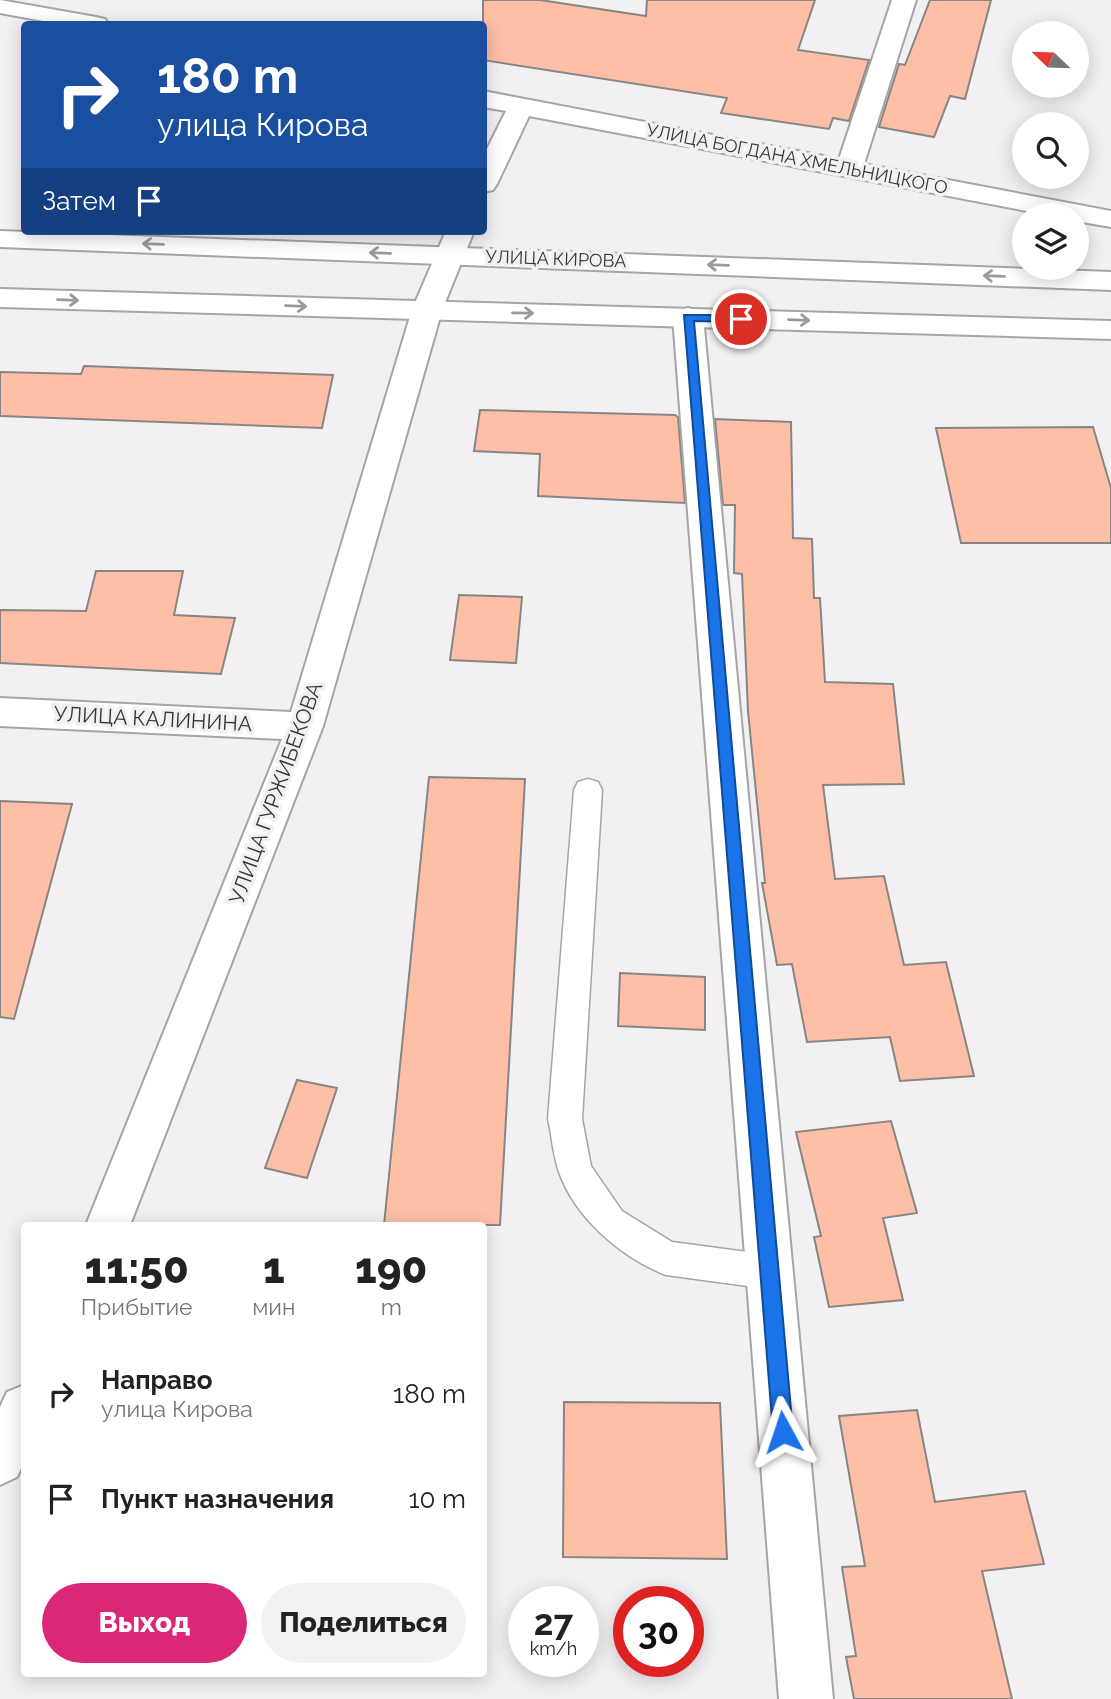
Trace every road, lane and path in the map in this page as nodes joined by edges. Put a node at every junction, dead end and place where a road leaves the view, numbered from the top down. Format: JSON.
{"nodes":[{"id":1,"x":904,"y":0,"type":"edge"},
{"id":2,"x":0,"y":6,"type":"edge"},
{"id":3,"x":80,"y":21,"type":"edge"},
{"id":4,"x":487,"y":100,"type":"edge"},
{"id":5,"x":521,"y":106,"type":"junction"},
{"id":6,"x":849,"y":169,"type":"junction"},
{"id":7,"x":487,"y":176,"type":"edge"},
{"id":8,"x":1111,"y":219,"type":"edge"},
{"id":9,"x":0,"y":239,"type":"edge"},
{"id":10,"x":454,"y":243,"type":"edge"},
{"id":11,"x":1111,"y":281,"type":"edge"},
{"id":12,"x":0,"y":298,"type":"edge"},
{"id":13,"x":427,"y":310,"type":"junction"},
{"id":14,"x":688,"y":317,"type":"junction"},
{"id":15,"x":1111,"y":330,"type":"edge"},
{"id":16,"x":0,"y":712,"type":"edge"},
{"id":17,"x":305,"y":726,"type":"junction"},
{"id":18,"x":588,"y":790,"type":"dead end"},
{"id":19,"x":109,"y":1222,"type":"edge"},
{"id":20,"x":769,"y":1272,"type":"junction"},
{"id":21,"x":21,"y":1415,"type":"edge"},
{"id":22,"x":0,"y":1460,"type":"edge"},
{"id":23,"x":806,"y":1699,"type":"edge"}],
"edges":[{"from":1,"to":6,"type":"street"},
{"from":2,"to":3,"type":"street"},
{"from":4,"to":5,"type":"street","name":"УЛИЦА БОГДАНА ХМЕЛЬНИЦКОГО"},
{"from":5,"to":6,"type":"street","name":"УЛИЦА БОГДАНА ХМЕЛЬНИЦКОГО"},
{"from":5,"to":7,"type":"street"},
{"from":6,"to":8,"type":"street","name":"УЛИЦА БОГДАНА ХМЕЛЬНИЦКОГО"},
{"from":10,"to":9,"type":"street","name":"УЛИЦА КИРОВА","one_way":true},
{"from":11,"to":10,"type":"street","name":"УЛИЦА КИРОВА","one_way":true},
{"from":10,"to":13,"type":"street","name":"УЛИЦА ГУРЖИБЕКОВА"},
{"from":12,"to":13,"type":"street","one_way":true},
{"from":13,"to":14,"type":"street","one_way":true},
{"from":13,"to":17,"type":"street","name":"УЛИЦА ГУРЖИБЕКОВА"},
{"from":14,"to":15,"type":"street","one_way":true},
{"from":14,"to":20,"type":"street"},
{"from":16,"to":17,"type":"street","name":"УЛИЦА КАЛИНИНА"},
{"from":17,"to":19,"type":"street","name":"УЛИЦА ГУРЖИБЕКОВА"},
{"from":18,"to":20,"type":"lane"},
{"from":20,"to":23,"type":"street"},
{"from":21,"to":22,"type":"street"}]}
